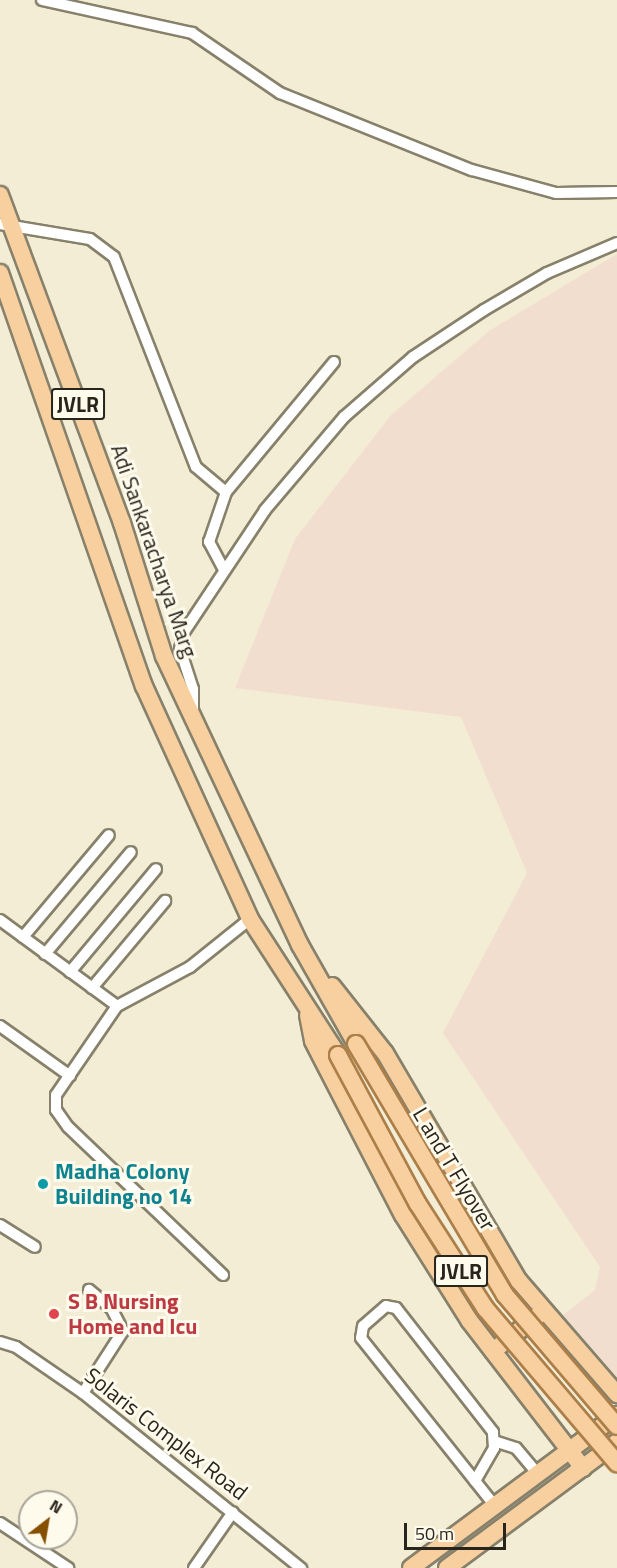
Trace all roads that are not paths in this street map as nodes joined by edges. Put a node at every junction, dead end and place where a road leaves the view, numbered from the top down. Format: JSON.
{"nodes":[{"id":1,"x":42,"y":0,"type":"edge"},
{"id":2,"x":617,"y":192,"type":"edge"},
{"id":3,"x":0,"y":195,"type":"edge"},
{"id":4,"x":6,"y":224,"type":"edge"},
{"id":5,"x":617,"y":243,"type":"edge"},
{"id":6,"x":0,"y":273,"type":"edge"},
{"id":7,"x":334,"y":362,"type":"dead end"},
{"id":8,"x":226,"y":492,"type":"junction"},
{"id":9,"x":223,"y":568,"type":"junction"},
{"id":10,"x":193,"y":717,"type":"junction"},
{"id":11,"x":109,"y":835,"type":"dead end"},
{"id":12,"x":131,"y":852,"type":"dead end"},
{"id":13,"x":156,"y":869,"type":"dead end"},
{"id":14,"x":165,"y":901,"type":"dead end"},
{"id":15,"x":250,"y":919,"type":"junction"},
{"id":16,"x":0,"y":920,"type":"edge"},
{"id":17,"x":23,"y":937,"type":"junction"},
{"id":18,"x":300,"y":945,"type":"junction"},
{"id":19,"x":45,"y":954,"type":"junction"},
{"id":20,"x":70,"y":972,"type":"junction"},
{"id":21,"x":92,"y":988,"type":"junction"},
{"id":22,"x":305,"y":1003,"type":"junction"},
{"id":23,"x":117,"y":1006,"type":"junction"},
{"id":24,"x":0,"y":1026,"type":"edge"},
{"id":25,"x":70,"y":1076,"type":"junction"},
{"id":26,"x":0,"y":1225,"type":"edge"},
{"id":27,"x":35,"y":1247,"type":"dead end"},
{"id":28,"x":223,"y":1275,"type":"dead end"},
{"id":29,"x":89,"y":1290,"type":"dead end"},
{"id":30,"x":543,"y":1311,"type":"junction"},
{"id":31,"x":0,"y":1342,"type":"edge"},
{"id":32,"x":493,"y":1351,"type":"junction"},
{"id":33,"x":82,"y":1393,"type":"junction"},
{"id":34,"x":617,"y":1394,"type":"edge"},
{"id":35,"x":617,"y":1415,"type":"edge"},
{"id":36,"x":617,"y":1426,"type":"edge"},
{"id":37,"x":494,"y":1441,"type":"junction"},
{"id":38,"x":617,"y":1442,"type":"edge"},
{"id":39,"x":570,"y":1452,"type":"junction"},
{"id":40,"x":617,"y":1463,"type":"edge"},
{"id":41,"x":583,"y":1468,"type":"junction"},
{"id":42,"x":539,"y":1475,"type":"junction"},
{"id":43,"x":475,"y":1481,"type":"junction"},
{"id":44,"x":495,"y":1506,"type":"junction"},
{"id":45,"x":233,"y":1512,"type":"junction"},
{"id":46,"x":0,"y":1523,"type":"edge"},
{"id":47,"x":68,"y":1568,"type":"edge"},
{"id":48,"x":194,"y":1568,"type":"edge"},
{"id":49,"x":301,"y":1568,"type":"edge"},
{"id":50,"x":411,"y":1568,"type":"edge"},
{"id":51,"x":447,"y":1568,"type":"edge"}],
"edges":[{"from":1,"to":2,"type":"street"},
{"from":3,"to":4,"type":"main road","name":"Adi Sankaracharya Marg","number":"JVLR"},
{"from":4,"to":8,"type":"street"},
{"from":4,"to":10,"type":"main road","name":"Adi Sankaracharya Marg","number":"JVLR"},
{"from":5,"to":9,"type":"street"},
{"from":6,"to":15,"type":"main road","number":"JVLR"},
{"from":7,"to":8,"type":"street"},
{"from":8,"to":9,"type":"street"},
{"from":9,"to":10,"type":"street"},
{"from":10,"to":18,"type":"main road","name":"Adi Sankaracharya Marg","number":"JVLR"},
{"from":11,"to":17,"type":"street"},
{"from":12,"to":19,"type":"street"},
{"from":13,"to":20,"type":"street"},
{"from":14,"to":21,"type":"street"},
{"from":15,"to":22,"type":"main road","number":"JVLR"},
{"from":15,"to":23,"type":"street"},
{"from":16,"to":17,"type":"street"},
{"from":17,"to":19,"type":"street"},
{"from":18,"to":30,"type":"main road"},
{"from":18,"to":36,"type":"main road","name":"L and T Flyover","number":"JVLR","bridge":true},
{"from":19,"to":20,"type":"street"},
{"from":20,"to":21,"type":"street"},
{"from":21,"to":23,"type":"street"},
{"from":22,"to":32,"type":"main road"},
{"from":22,"to":40,"type":"main road","name":"L and T Flyover","number":"JVLR","bridge":true},
{"from":23,"to":25,"type":"street"},
{"from":24,"to":25,"type":"street"},
{"from":25,"to":28,"type":"street"},
{"from":26,"to":27,"type":"street"},
{"from":29,"to":33,"type":"street"},
{"from":30,"to":32,"type":"main road"},
{"from":30,"to":34,"type":"main road"},
{"from":31,"to":33,"type":"street","name":"Solaris Complex Road"},
{"from":32,"to":39,"type":"main road"},
{"from":33,"to":45,"type":"street","name":"Solaris Complex Road"},
{"from":35,"to":39,"type":"main road"},
{"from":37,"to":42,"type":"street"},
{"from":37,"to":43,"type":"street"},
{"from":37,"to":43,"type":"street"},
{"from":38,"to":41,"type":"main road"},
{"from":39,"to":41,"type":"main road"},
{"from":39,"to":42,"type":"main road"},
{"from":41,"to":51,"type":"main road"},
{"from":42,"to":44,"type":"main road"},
{"from":43,"to":44,"type":"street"},
{"from":44,"to":50,"type":"main road"},
{"from":45,"to":48,"type":"street"},
{"from":45,"to":49,"type":"street","name":"Solaris Complex Road"},
{"from":46,"to":47,"type":"street"}]}
